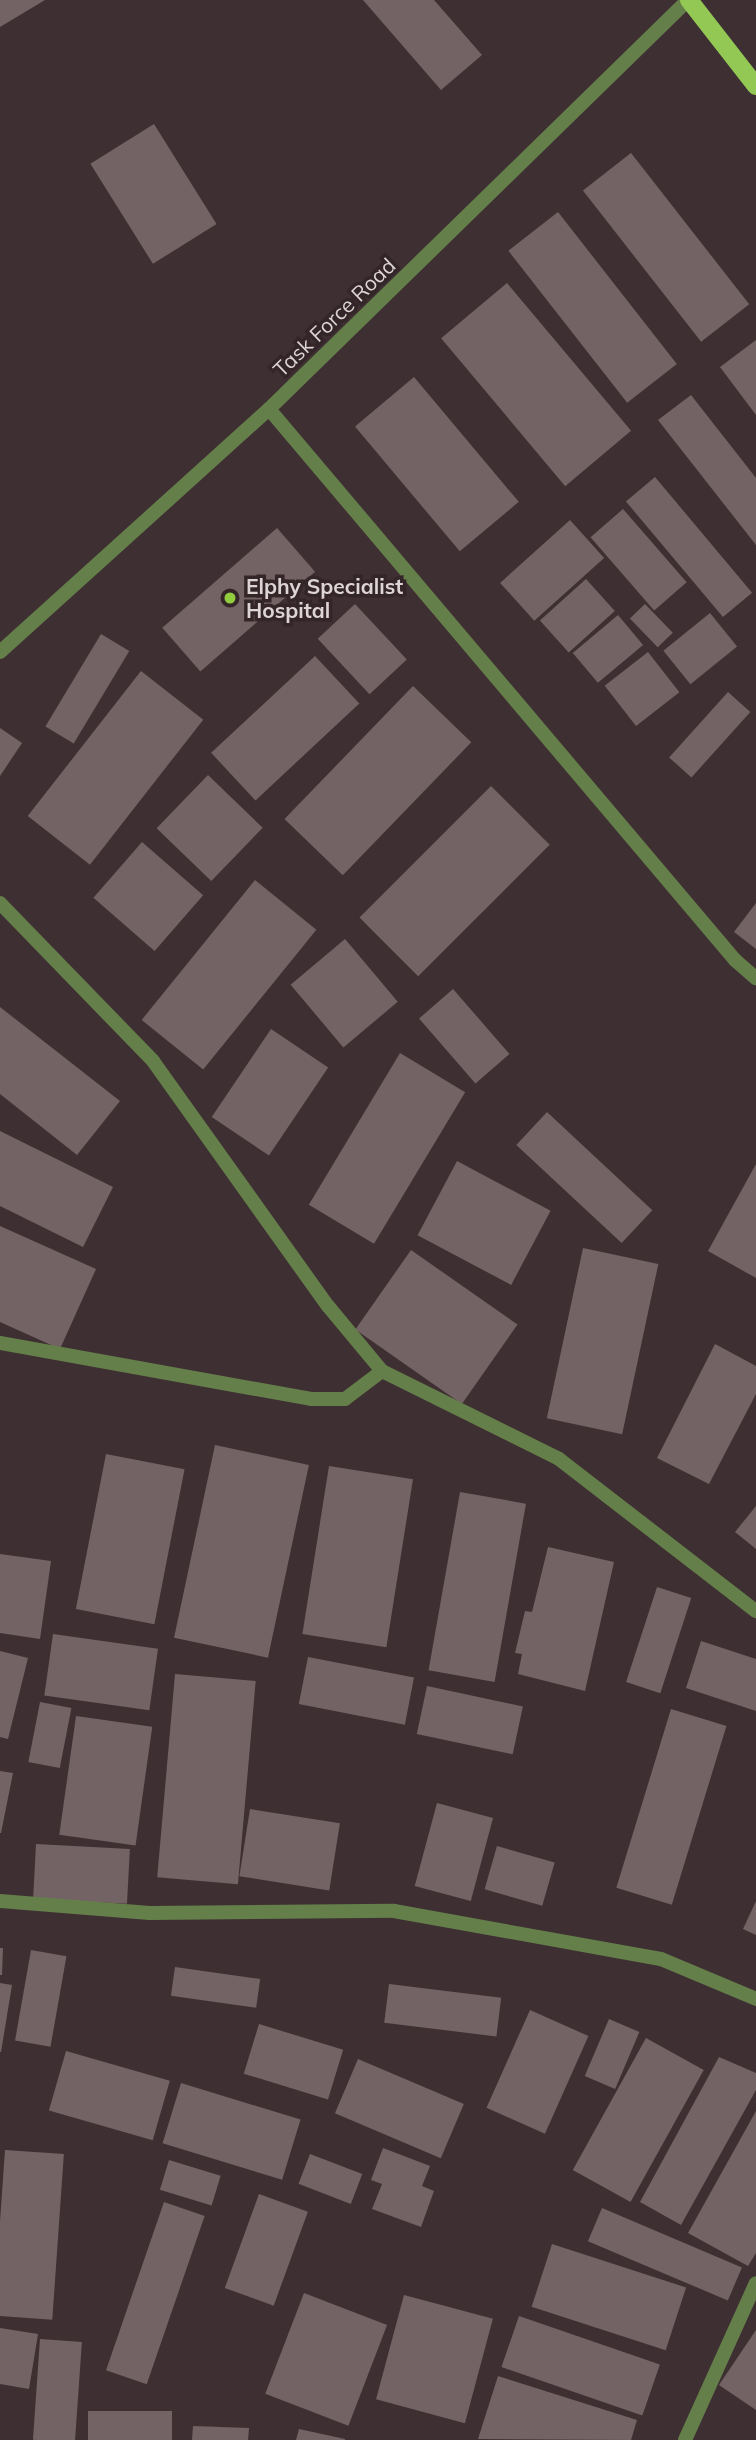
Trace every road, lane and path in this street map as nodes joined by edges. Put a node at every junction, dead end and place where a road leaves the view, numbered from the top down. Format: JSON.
{"nodes":[{"id":1,"x":688,"y":0,"type":"edge"},
{"id":2,"x":756,"y":86,"type":"edge"},
{"id":3,"x":270,"y":410,"type":"junction"},
{"id":4,"x":0,"y":653,"type":"edge"},
{"id":5,"x":0,"y":903,"type":"edge"},
{"id":6,"x":756,"y":978,"type":"edge"},
{"id":7,"x":0,"y":1343,"type":"edge"},
{"id":8,"x":382,"y":1371,"type":"junction"},
{"id":9,"x":756,"y":1611,"type":"edge"},
{"id":10,"x":0,"y":1901,"type":"edge"},
{"id":11,"x":756,"y":1999,"type":"edge"},
{"id":12,"x":756,"y":2283,"type":"edge"},
{"id":13,"x":685,"y":2440,"type":"edge"}],
"edges":[{"from":1,"to":2,"type":"main road"},
{"from":1,"to":3,"type":"street","name":"Task Force Road"},
{"from":3,"to":4,"type":"street","name":"Task Force Road"},
{"from":3,"to":6,"type":"street"},
{"from":5,"to":8,"type":"street"},
{"from":7,"to":8,"type":"street"},
{"from":8,"to":9,"type":"street"},
{"from":10,"to":11,"type":"street"},
{"from":12,"to":13,"type":"street"}]}
